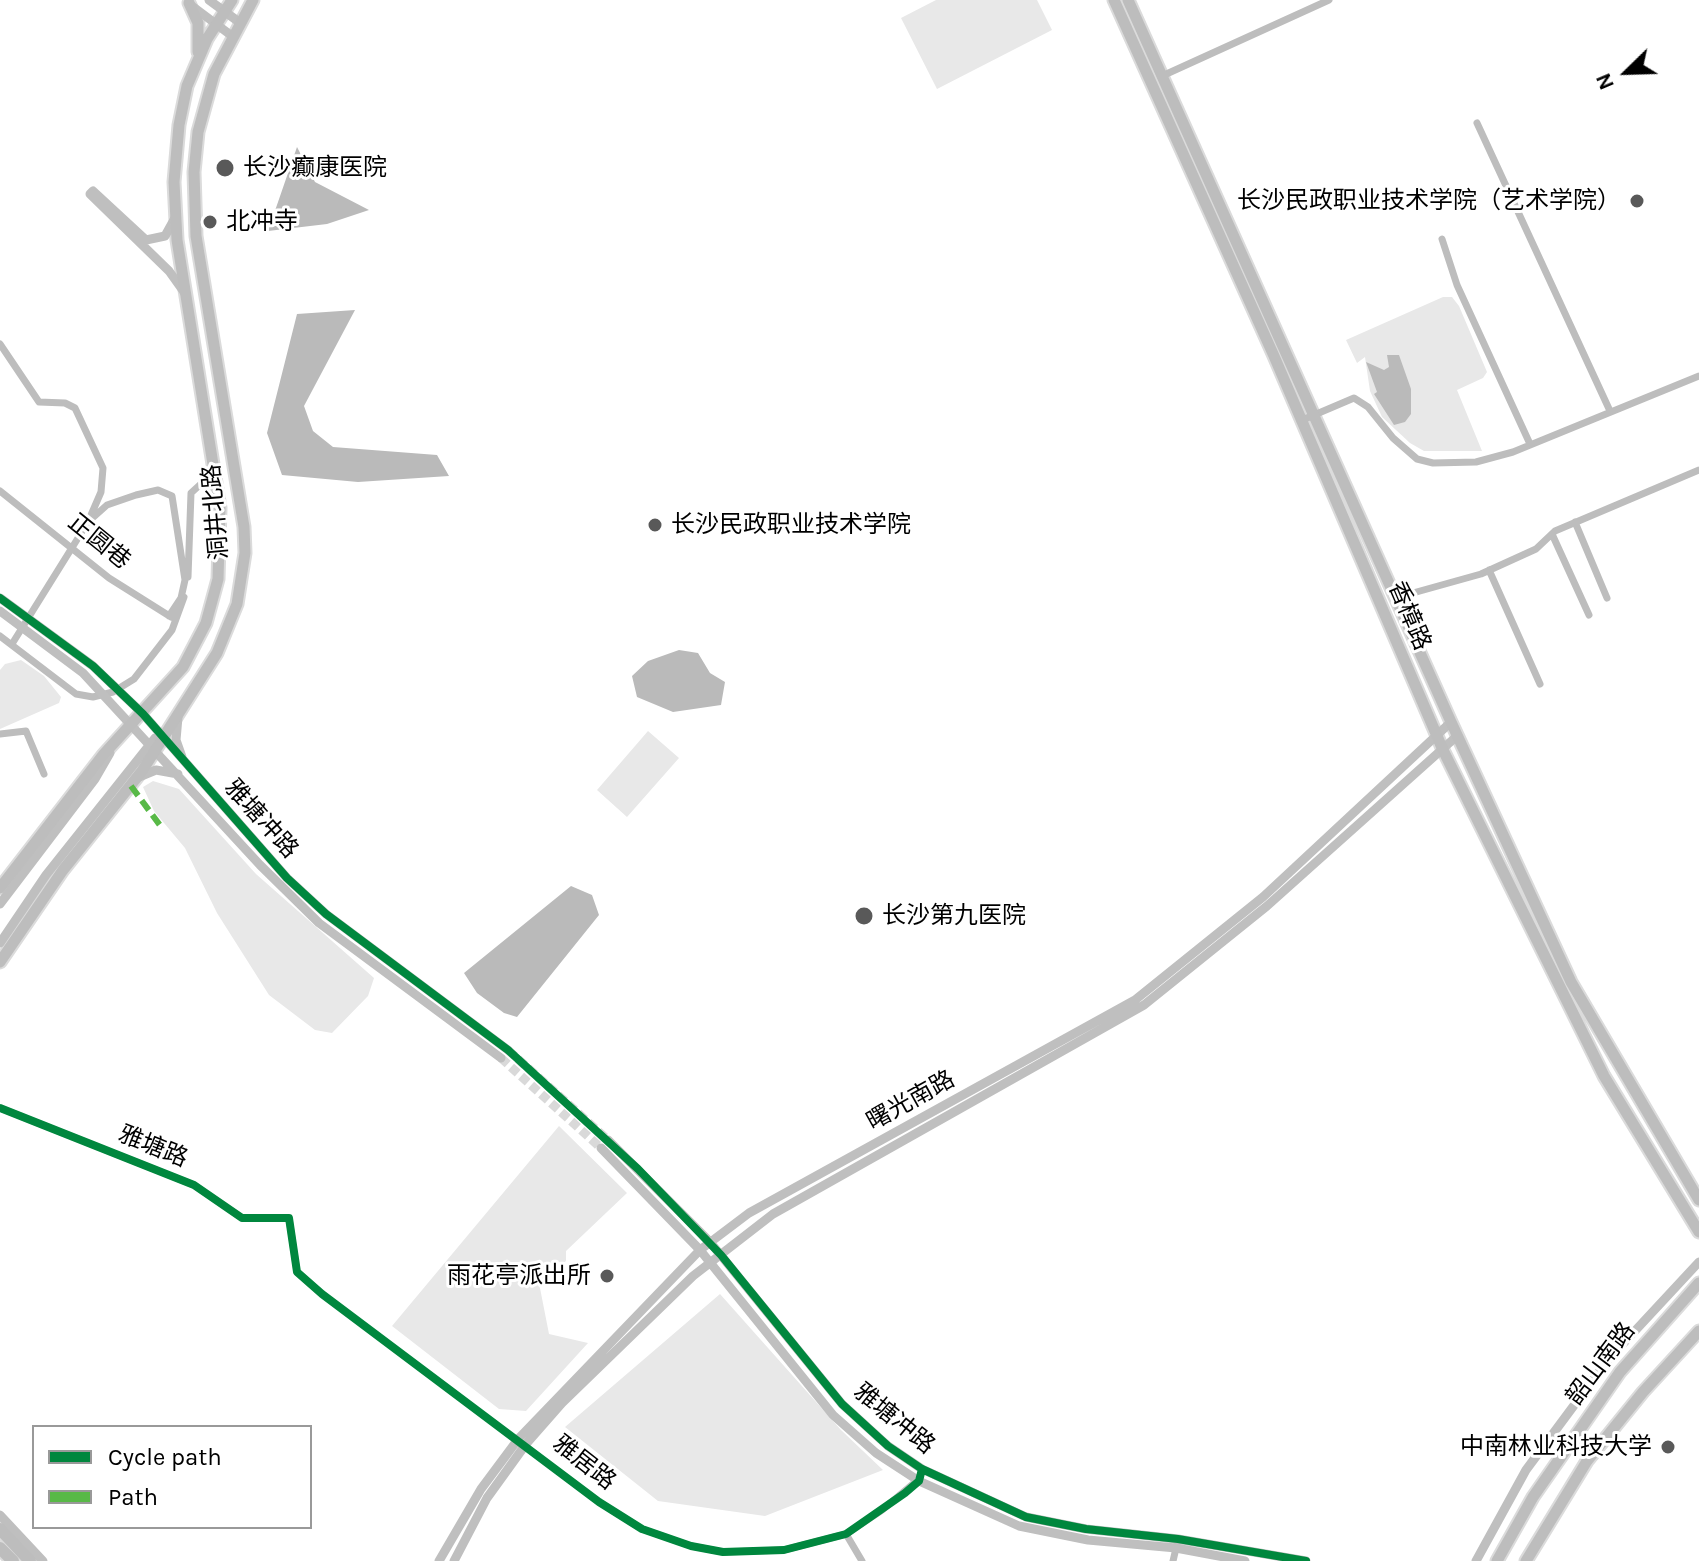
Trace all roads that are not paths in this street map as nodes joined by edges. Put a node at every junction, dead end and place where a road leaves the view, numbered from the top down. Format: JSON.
{"nodes":[{"id":1,"x":210,"y":0,"type":"edge"},
{"id":2,"x":232,"y":0,"type":"edge"},
{"id":3,"x":253,"y":0,"type":"edge"},
{"id":4,"x":1114,"y":0,"type":"edge"},
{"id":5,"x":1128,"y":0,"type":"edge"},
{"id":6,"x":1329,"y":0,"type":"edge"},
{"id":7,"x":188,"y":1,"type":"edge"},
{"id":8,"x":224,"y":11,"type":"junction"},
{"id":9,"x":200,"y":19,"type":"junction"},
{"id":10,"x":239,"y":22,"type":"junction"},
{"id":11,"x":216,"y":24,"type":"junction"},
{"id":12,"x":232,"y":36,"type":"junction"},
{"id":13,"x":196,"y":63,"type":"junction"},
{"id":14,"x":1162,"y":76,"type":"junction"},
{"id":15,"x":1477,"y":123,"type":"dead end"},
{"id":16,"x":175,"y":218,"type":"junction"},
{"id":17,"x":1442,"y":239,"type":"dead end"},
{"id":18,"x":189,"y":304,"type":"junction"},
{"id":19,"x":0,"y":344,"type":"edge"},
{"id":20,"x":1699,"y":376,"type":"edge"},
{"id":21,"x":1610,"y":411,"type":"junction"},
{"id":22,"x":1315,"y":414,"type":"junction"},
{"id":23,"x":1300,"y":421,"type":"junction"},
{"id":24,"x":1530,"y":444,"type":"junction"},
{"id":25,"x":1699,"y":470,"type":"edge"},
{"id":26,"x":215,"y":471,"type":"junction"},
{"id":27,"x":0,"y":491,"type":"edge"},
{"id":28,"x":88,"y":522,"type":"junction"},
{"id":29,"x":1575,"y":522,"type":"junction"},
{"id":30,"x":1552,"y":534,"type":"junction"},
{"id":31,"x":73,"y":548,"type":"junction"},
{"id":32,"x":1489,"y":570,"type":"junction"},
{"id":33,"x":0,"y":598,"type":"edge"},
{"id":34,"x":1395,"y":598,"type":"junction"},
{"id":35,"x":1607,"y":598,"type":"dead end"},
{"id":36,"x":0,"y":611,"type":"edge"},
{"id":37,"x":1589,"y":615,"type":"dead end"},
{"id":38,"x":29,"y":617,"type":"junction"},
{"id":39,"x":173,"y":618,"type":"junction"},
{"id":40,"x":23,"y":627,"type":"junction"},
{"id":41,"x":0,"y":636,"type":"edge"},
{"id":42,"x":12,"y":644,"type":"junction"},
{"id":43,"x":1540,"y":684,"type":"dead end"},
{"id":44,"x":117,"y":689,"type":"junction"},
{"id":45,"x":104,"y":694,"type":"junction"},
{"id":46,"x":179,"y":713,"type":"junction"},
{"id":47,"x":143,"y":714,"type":"junction"},
{"id":48,"x":1451,"y":722,"type":"junction"},
{"id":49,"x":133,"y":724,"type":"junction"},
{"id":50,"x":0,"y":734,"type":"edge"},
{"id":51,"x":1436,"y":734,"type":"junction"},
{"id":52,"x":1457,"y":736,"type":"junction"},
{"id":53,"x":117,"y":740,"type":"junction"},
{"id":54,"x":157,"y":741,"type":"junction"},
{"id":55,"x":1443,"y":750,"type":"junction"},
{"id":56,"x":187,"y":766,"type":"junction"},
{"id":57,"x":44,"y":774,"type":"dead end"},
{"id":58,"x":180,"y":775,"type":"junction"},
{"id":59,"x":134,"y":782,"type":"junction"},
{"id":60,"x":0,"y":888,"type":"edge"},
{"id":61,"x":0,"y":904,"type":"edge"},
{"id":62,"x":0,"y":943,"type":"edge"},
{"id":63,"x":0,"y":962,"type":"edge"},
{"id":64,"x":0,"y":1108,"type":"edge"},
{"id":65,"x":1699,"y":1200,"type":"edge"},
{"id":66,"x":289,"y":1218,"type":"joint"},
{"id":67,"x":1699,"y":1232,"type":"edge"},
{"id":68,"x":710,"y":1242,"type":"junction"},
{"id":69,"x":700,"y":1250,"type":"junction"},
{"id":70,"x":721,"y":1255,"type":"junction"},
{"id":71,"x":1699,"y":1262,"type":"edge"},
{"id":72,"x":710,"y":1263,"type":"junction"},
{"id":73,"x":1699,"y":1283,"type":"edge"},
{"id":74,"x":1699,"y":1331,"type":"edge"},
{"id":75,"x":522,"y":1441,"type":"junction"},
{"id":76,"x":922,"y":1469,"type":"junction"},
{"id":77,"x":919,"y":1481,"type":"junction"},
{"id":78,"x":0,"y":1515,"type":"edge"},
{"id":79,"x":0,"y":1529,"type":"edge"},
{"id":80,"x":846,"y":1534,"type":"junction"},
{"id":81,"x":1177,"y":1544,"type":"junction"},
{"id":82,"x":0,"y":1548,"type":"edge"},
{"id":83,"x":439,"y":1559,"type":"edge"},
{"id":84,"x":13,"y":1561,"type":"edge"},
{"id":85,"x":30,"y":1561,"type":"edge"},
{"id":86,"x":43,"y":1561,"type":"edge"},
{"id":87,"x":454,"y":1561,"type":"edge"},
{"id":88,"x":862,"y":1561,"type":"edge"},
{"id":89,"x":1173,"y":1561,"type":"edge"},
{"id":90,"x":1245,"y":1561,"type":"edge"},
{"id":91,"x":1306,"y":1561,"type":"edge"},
{"id":92,"x":1476,"y":1561,"type":"edge"},
{"id":93,"x":1497,"y":1561,"type":"edge"},
{"id":94,"x":1526,"y":1561,"type":"edge"}],
"edges":[{"from":1,"to":8,"type":"street"},
{"from":1,"to":9,"type":"street"},
{"from":2,"to":8,"type":"main road","name":"洞井北路"},
{"from":3,"to":10,"type":"main road","name":"洞井北路"},
{"from":4,"to":23,"type":"main road","name":"香樟路"},
{"from":5,"to":14,"type":"main road","name":"香樟路"},
{"from":6,"to":14,"type":"street"},
{"from":7,"to":9,"type":"main road"},
{"from":8,"to":10,"type":"street"},
{"from":8,"to":11,"type":"main road","name":"洞井北路"},
{"from":9,"to":11,"type":"street"},
{"from":9,"to":13,"type":"main road"},
{"from":10,"to":12,"type":"main road","name":"洞井北路"},
{"from":11,"to":12,"type":"street"},
{"from":11,"to":13,"type":"main road","name":"洞井北路"},
{"from":12,"to":46,"type":"main road","name":"洞井北路"},
{"from":13,"to":16,"type":"main road","name":"洞井北路"},
{"from":14,"to":22,"type":"main road","name":"香樟路"},
{"from":15,"to":21,"type":"street"},
{"from":16,"to":18,"type":"main road","name":"洞井北路"},
{"from":16,"to":18,"type":"street"},
{"from":17,"to":24,"type":"street"},
{"from":18,"to":26,"type":"main road","name":"洞井北路"},
{"from":19,"to":28,"type":"street"},
{"from":20,"to":21,"type":"street"},
{"from":21,"to":24,"type":"street"},
{"from":22,"to":23,"type":"street"},
{"from":22,"to":24,"type":"street"},
{"from":22,"to":34,"type":"main road","name":"香樟路"},
{"from":23,"to":51,"type":"main road","name":"香樟路"},
{"from":25,"to":29,"type":"street"},
{"from":26,"to":39,"type":"street"},
{"from":26,"to":47,"type":"main road","name":"洞井北路"},
{"from":27,"to":31,"type":"street","name":"正圆巷"},
{"from":28,"to":31,"type":"street"},
{"from":28,"to":39,"type":"street"},
{"from":29,"to":30,"type":"street"},
{"from":29,"to":35,"type":"street"},
{"from":30,"to":32,"type":"street"},
{"from":30,"to":37,"type":"street"},
{"from":31,"to":38,"type":"street"},
{"from":31,"to":39,"type":"street","name":"正圆巷"},
{"from":32,"to":34,"type":"street"},
{"from":32,"to":43,"type":"street"},
{"from":33,"to":38,"type":"street","name":"雅塘冲路"},
{"from":34,"to":48,"type":"main road","name":"香樟路"},
{"from":36,"to":40,"type":"street","name":"雅塘冲路"},
{"from":38,"to":40,"type":"street"},
{"from":38,"to":44,"type":"street","name":"雅塘冲路"},
{"from":39,"to":44,"type":"street"},
{"from":40,"to":42,"type":"street"},
{"from":40,"to":45,"type":"street","name":"雅塘冲路"},
{"from":41,"to":42,"type":"street"},
{"from":42,"to":45,"type":"street"},
{"from":44,"to":45,"type":"street"},
{"from":44,"to":47,"type":"street","name":"雅塘冲路"},
{"from":45,"to":49,"type":"street","name":"雅塘冲路"},
{"from":46,"to":54,"type":"main road","name":"洞井北路"},
{"from":46,"to":56,"type":"street"},
{"from":47,"to":49,"type":"main road","name":"洞井北路"},
{"from":47,"to":54,"type":"street","name":"雅塘冲路"},
{"from":48,"to":51,"type":"street","name":"曙光南路"},
{"from":48,"to":52,"type":"main road","name":"香樟路"},
{"from":49,"to":53,"type":"main road","name":"洞井北路"},
{"from":49,"to":54,"type":"street","name":"雅塘冲路"},
{"from":50,"to":57,"type":"street"},
{"from":51,"to":55,"type":"main road","name":"香樟路"},
{"from":51,"to":68,"type":"street","name":"曙光南路"},
{"from":52,"to":55,"type":"street","name":"曙光南路"},
{"from":52,"to":65,"type":"main road","name":"香樟路"},
{"from":53,"to":60,"type":"main road","name":"洞井北路"},
{"from":53,"to":61,"type":"street"},
{"from":54,"to":56,"type":"street","name":"雅塘冲路"},
{"from":54,"to":58,"type":"street","name":"雅塘冲路"},
{"from":54,"to":59,"type":"main road","name":"洞井北路"},
{"from":54,"to":62,"type":"street"},
{"from":55,"to":67,"type":"main road","name":"香樟路"},
{"from":55,"to":70,"type":"street","name":"曙光南路"},
{"from":56,"to":58,"type":"street","name":"雅塘冲路"},
{"from":58,"to":59,"type":"street"},
{"from":59,"to":63,"type":"main road","name":"洞井北路"},
{"from":64,"to":66,"type":"street","name":"雅塘路"},
{"from":66,"to":75,"type":"street","name":"雅居路"},
{"from":68,"to":69,"type":"street","name":"曙光南路"},
{"from":68,"to":69,"type":"street","name":"雅塘冲路"},
{"from":68,"to":70,"type":"street","name":"雅塘冲路"},
{"from":69,"to":72,"type":"street","name":"雅塘冲路"},
{"from":69,"to":75,"type":"street","name":"曙光南路"},
{"from":70,"to":72,"type":"street","name":"曙光南路"},
{"from":70,"to":76,"type":"street","name":"雅塘冲路"},
{"from":71,"to":92,"type":"street"},
{"from":72,"to":75,"type":"street","name":"曙光南路"},
{"from":72,"to":77,"type":"street","name":"雅塘冲路"},
{"from":73,"to":93,"type":"main road","name":"韶山南路"},
{"from":74,"to":94,"type":"main road","name":"韶山南路"},
{"from":75,"to":80,"type":"street","name":"雅居路"},
{"from":75,"to":83,"type":"street","name":"曙光南路"},
{"from":75,"to":87,"type":"street","name":"曙光南路"},
{"from":76,"to":77,"type":"street"},
{"from":76,"to":81,"type":"street","name":"雅塘冲路"},
{"from":77,"to":80,"type":"street","name":"雅居路"},
{"from":77,"to":81,"type":"street","name":"雅塘冲路"},
{"from":78,"to":86,"type":"street"},
{"from":79,"to":85,"type":"highway"},
{"from":80,"to":88,"type":"street"},
{"from":81,"to":89,"type":"street"},
{"from":81,"to":90,"type":"street","name":"雅塘冲路"},
{"from":81,"to":91,"type":"street","name":"雅塘冲路"},
{"from":82,"to":84,"type":"highway"}]}
